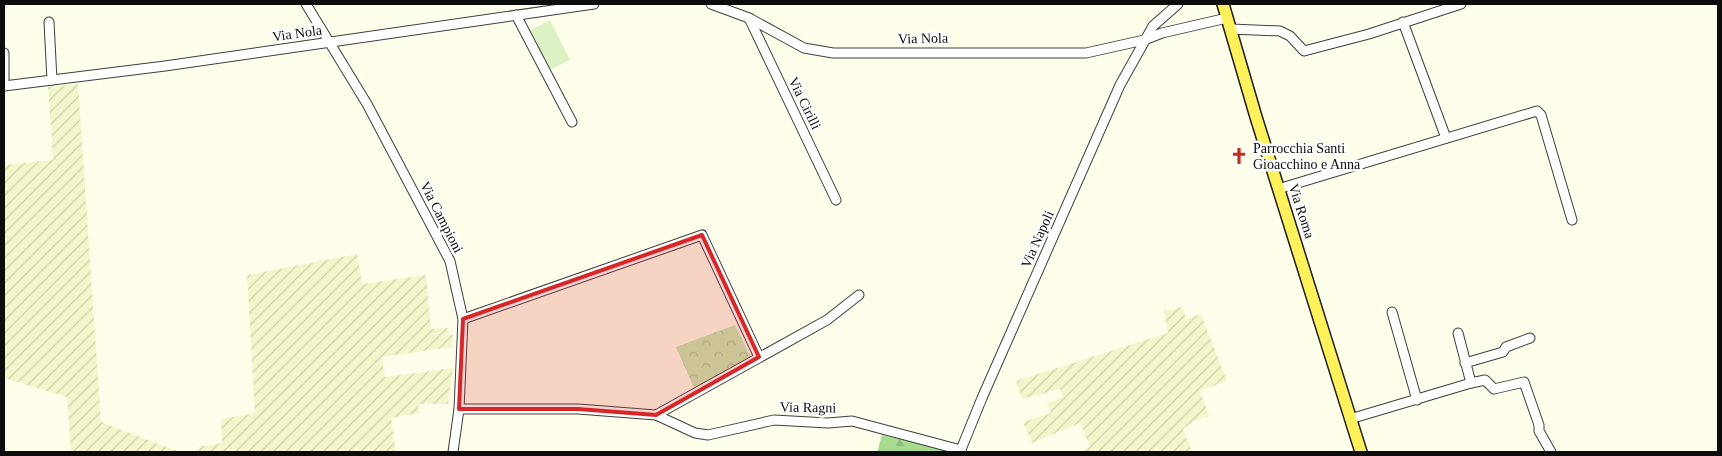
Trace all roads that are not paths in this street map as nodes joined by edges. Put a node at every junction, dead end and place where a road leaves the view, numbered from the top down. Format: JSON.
{"nodes":[{"id":1,"x":306,"y":4,"type":"edge"},
{"id":2,"x":594,"y":4,"type":"edge"},
{"id":3,"x":711,"y":4,"type":"edge"},
{"id":4,"x":1178,"y":4,"type":"edge"},
{"id":5,"x":1223,"y":4,"type":"edge"},
{"id":6,"x":1461,"y":4,"type":"edge"},
{"id":7,"x":538,"y":8,"type":"edge"},
{"id":8,"x":516,"y":15,"type":"junction"},
{"id":9,"x":749,"y":18,"type":"junction"},
{"id":10,"x":1227,"y":18,"type":"junction"},
{"id":11,"x":49,"y":22,"type":"dead end"},
{"id":12,"x":1403,"y":22,"type":"junction"},
{"id":13,"x":1231,"y":29,"type":"junction"},
{"id":14,"x":1144,"y":40,"type":"junction"},
{"id":15,"x":331,"y":42,"type":"junction"},
{"id":16,"x":4,"y":53,"type":"edge"},
{"id":17,"x":52,"y":80,"type":"junction"},
{"id":18,"x":4,"y":86,"type":"edge"},
{"id":19,"x":572,"y":122,"type":"dead end"},
{"id":20,"x":1446,"y":138,"type":"junction"},
{"id":21,"x":1278,"y":189,"type":"junction"},
{"id":22,"x":836,"y":200,"type":"dead end"},
{"id":23,"x":1572,"y":220,"type":"dead end"},
{"id":24,"x":859,"y":295,"type":"dead end"},
{"id":25,"x":1392,"y":312,"type":"dead end"},
{"id":26,"x":463,"y":320,"type":"junction"},
{"id":27,"x":1458,"y":333,"type":"dead end"},
{"id":28,"x":1530,"y":338,"type":"dead end"},
{"id":29,"x":759,"y":357,"type":"junction"},
{"id":30,"x":1466,"y":363,"type":"junction"},
{"id":31,"x":1471,"y":383,"type":"junction"},
{"id":32,"x":1417,"y":400,"type":"junction"},
{"id":33,"x":459,"y":409,"type":"junction"},
{"id":34,"x":656,"y":415,"type":"junction"},
{"id":35,"x":1350,"y":419,"type":"junction"},
{"id":36,"x":964,"y":450,"type":"edge"},
{"id":37,"x":453,"y":452,"type":"edge"},
{"id":38,"x":1361,"y":452,"type":"edge"},
{"id":39,"x":1550,"y":452,"type":"edge"}],
"edges":[{"from":1,"to":15,"type":"street","name":"Via Campioni"},
{"from":2,"to":7,"type":"street","name":"Via Nola"},
{"from":3,"to":9,"type":"street","name":"Via Nola"},
{"from":4,"to":14,"type":"street","name":"Via Napoli"},
{"from":5,"to":10,"type":"main road","name":"Via Roma"},
{"from":6,"to":12,"type":"street"},
{"from":7,"to":8,"type":"street","name":"Via Nola"},
{"from":8,"to":15,"type":"street","name":"Via Nola"},
{"from":8,"to":19,"type":"street"},
{"from":9,"to":14,"type":"street","name":"Via Nola"},
{"from":9,"to":22,"type":"street","name":"Via Cirilli"},
{"from":10,"to":13,"type":"main road","name":"Via Roma"},
{"from":10,"to":14,"type":"street","name":"Via Nola"},
{"from":11,"to":17,"type":"street"},
{"from":12,"to":13,"type":"street"},
{"from":12,"to":20,"type":"street"},
{"from":13,"to":21,"type":"main road","name":"Via Roma"},
{"from":14,"to":36,"type":"street","name":"Via Napoli"},
{"from":15,"to":17,"type":"street","name":"Via Nola"},
{"from":15,"to":26,"type":"street","name":"Via Campioni"},
{"from":16,"to":18,"type":"street"},
{"from":17,"to":18,"type":"street","name":"Via Nola"},
{"from":20,"to":21,"type":"street"},
{"from":20,"to":23,"type":"street"},
{"from":21,"to":35,"type":"main road","name":"Via Roma"},
{"from":24,"to":29,"type":"street"},
{"from":25,"to":32,"type":"street"},
{"from":26,"to":29,"type":"street"},
{"from":26,"to":33,"type":"street","name":"Via Campioni"},
{"from":27,"to":30,"type":"street"},
{"from":28,"to":30,"type":"street"},
{"from":29,"to":34,"type":"street"},
{"from":30,"to":31,"type":"street"},
{"from":31,"to":32,"type":"street"},
{"from":31,"to":39,"type":"street"},
{"from":32,"to":35,"type":"street"},
{"from":33,"to":34,"type":"street","name":"Via Ragni"},
{"from":33,"to":37,"type":"street","name":"Via Campioni"},
{"from":34,"to":36,"type":"street","name":"Via Ragni"},
{"from":35,"to":38,"type":"main road","name":"Via Roma"}]}
